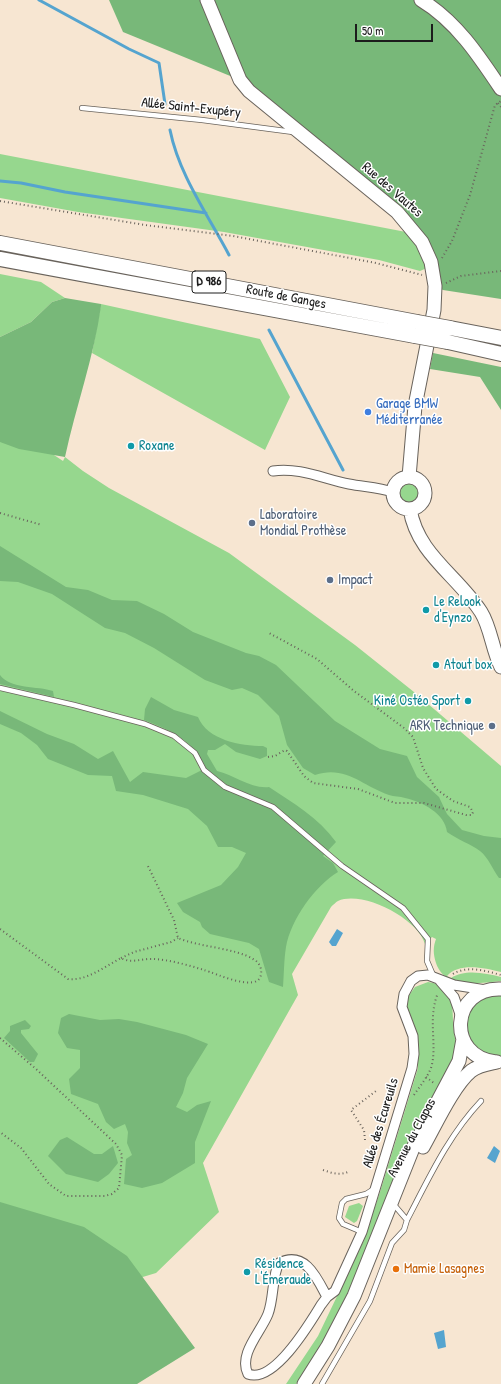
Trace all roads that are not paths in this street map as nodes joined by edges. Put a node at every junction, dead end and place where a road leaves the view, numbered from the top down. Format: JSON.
{"nodes":[{"id":1,"x":207,"y":0,"type":"edge"},
{"id":2,"x":421,"y":0,"type":"edge"},
{"id":3,"x":501,"y":89,"type":"edge"},
{"id":4,"x":82,"y":108,"type":"dead end"},
{"id":5,"x":297,"y":132,"type":"junction"},
{"id":6,"x":0,"y":243,"type":"edge"},
{"id":7,"x":0,"y":258,"type":"edge"},
{"id":8,"x":449,"y":335,"type":"junction"},
{"id":9,"x":501,"y":338,"type":"edge"},
{"id":10,"x":501,"y":354,"type":"edge"},
{"id":11,"x":273,"y":471,"type":"dead end"},
{"id":12,"x":409,"y":477,"type":"junction"},
{"id":13,"x":392,"y":492,"type":"junction"},
{"id":14,"x":410,"y":509,"type":"junction"},
{"id":15,"x":501,"y":666,"type":"edge"},
{"id":16,"x":0,"y":688,"type":"edge"},
{"id":17,"x":437,"y":978,"type":"junction"},
{"id":18,"x":501,"y":989,"type":"edge"},
{"id":19,"x":486,"y":990,"type":"junction"},
{"id":20,"x":461,"y":1017,"type":"junction"},
{"id":21,"x":463,"y":1039,"type":"junction"},
{"id":22,"x":499,"y":1062,"type":"edge"},
{"id":23,"x":481,"y":1101,"type":"dead end"},
{"id":24,"x":376,"y":1188,"type":"junction"},
{"id":25,"x":396,"y":1206,"type":"junction"},
{"id":26,"x":407,"y":1220,"type":"junction"},
{"id":27,"x":362,"y":1232,"type":"junction"},
{"id":28,"x":375,"y":1248,"type":"junction"},
{"id":29,"x":328,"y":1297,"type":"junction"},
{"id":30,"x":305,"y":1382,"type":"edge"},
{"id":31,"x":322,"y":1384,"type":"edge"}],
"edges":[{"from":1,"to":5,"type":"street","name":"Rue des Vautes"},
{"from":2,"to":3,"type":"street"},
{"from":4,"to":5,"type":"lane","name":"Allée Saint-Exupéry"},
{"from":5,"to":12,"type":"street","name":"Rue des Vautes"},
{"from":6,"to":8,"type":"main road","name":"Route de Ganges","number":"D 986","bridge":true},
{"from":7,"to":8,"type":"main road","name":"Route de Ganges","number":"D 986","bridge":true},
{"from":8,"to":9,"type":"main road","name":"Route de Ganges","number":"D 986"},
{"from":8,"to":10,"type":"main road","number":"D 986"},
{"from":11,"to":13,"type":"street"},
{"from":12,"to":13,"type":"street"},
{"from":12,"to":14,"type":"street"},
{"from":13,"to":14,"type":"street"},
{"from":14,"to":15,"type":"street"},
{"from":16,"to":17,"type":"lane"},
{"from":17,"to":19,"type":"street","name":"Allée des Écureuils"},
{"from":17,"to":20,"type":"street"},
{"from":17,"to":24,"type":"street","name":"Allée des Écureuils"},
{"from":18,"to":19,"type":"street"},
{"from":19,"to":20,"type":"street"},
{"from":20,"to":21,"type":"street","name":"Avenue du Clapas"},
{"from":21,"to":22,"type":"street"},
{"from":21,"to":28,"type":"street","name":"Avenue du Clapas"},
{"from":22,"to":25,"type":"street","name":"Avenue du Clapas"},
{"from":23,"to":26,"type":"lane"},
{"from":24,"to":27,"type":"street","name":"Allée des Écureuils"},
{"from":24,"to":27,"type":"lane"},
{"from":25,"to":26,"type":"lane"},
{"from":25,"to":28,"type":"street","name":"Avenue du Clapas"},
{"from":26,"to":31,"type":"lane"},
{"from":27,"to":29,"type":"street","name":"Allée des Écureuils"},
{"from":28,"to":30,"type":"street","name":"Avenue du Clapas"},
{"from":29,"to":29,"type":"street","name":"Allée des Écureuils"}]}
